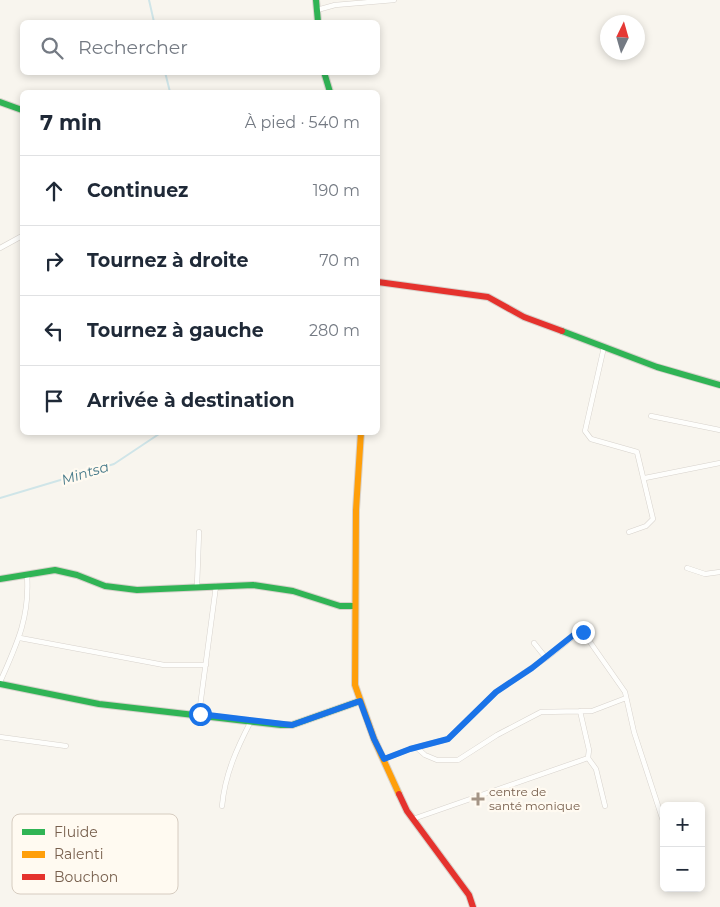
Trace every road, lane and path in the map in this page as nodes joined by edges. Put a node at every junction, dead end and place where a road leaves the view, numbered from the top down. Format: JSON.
{"nodes":[{"id":1,"x":316,"y":0,"type":"edge"},
{"id":2,"x":394,"y":0,"type":"edge"},
{"id":3,"x":317,"y":10,"type":"junction"},
{"id":4,"x":318,"y":20,"type":"edge"},
{"id":5,"x":325,"y":75,"type":"edge"},
{"id":6,"x":329,"y":90,"type":"edge"},
{"id":7,"x":0,"y":102,"type":"edge"},
{"id":8,"x":20,"y":109,"type":"edge"},
{"id":9,"x":20,"y":237,"type":"edge"},
{"id":10,"x":0,"y":248,"type":"edge"},
{"id":11,"x":380,"y":282,"type":"edge"},
{"id":12,"x":604,"y":346,"type":"junction"},
{"id":13,"x":720,"y":384,"type":"edge"},
{"id":14,"x":651,"y":416,"type":"dead end"},
{"id":15,"x":720,"y":430,"type":"edge"},
{"id":16,"x":361,"y":435,"type":"edge"},
{"id":17,"x":720,"y":463,"type":"edge"},
{"id":18,"x":645,"y":478,"type":"junction"},
{"id":19,"x":198,"y":532,"type":"dead end"},
{"id":20,"x":629,"y":532,"type":"dead end"},
{"id":21,"x":686,"y":568,"type":"dead end"},
{"id":22,"x":720,"y":572,"type":"edge"},
{"id":23,"x":27,"y":575,"type":"junction"},
{"id":24,"x":0,"y":579,"type":"edge"},
{"id":25,"x":197,"y":586,"type":"junction"},
{"id":26,"x":216,"y":586,"type":"junction"},
{"id":27,"x":354,"y":606,"type":"junction"},
{"id":28,"x":20,"y":638,"type":"junction"},
{"id":29,"x":534,"y":643,"type":"dead end"},
{"id":30,"x":546,"y":658,"type":"junction"},
{"id":31,"x":206,"y":665,"type":"junction"},
{"id":32,"x":0,"y":683,"type":"edge"},
{"id":33,"x":626,"y":698,"type":"junction"},
{"id":34,"x":360,"y":701,"type":"junction"},
{"id":35,"x":580,"y":711,"type":"junction"},
{"id":36,"x":200,"y":714,"type":"junction"},
{"id":37,"x":251,"y":721,"type":"junction"},
{"id":38,"x":0,"y":737,"type":"edge"},
{"id":39,"x":66,"y":746,"type":"dead end"},
{"id":40,"x":417,"y":748,"type":"junction"},
{"id":41,"x":588,"y":758,"type":"junction"},
{"id":42,"x":384,"y":759,"type":"junction"},
{"id":43,"x":222,"y":806,"type":"dead end"},
{"id":44,"x":605,"y":806,"type":"dead end"},
{"id":45,"x":660,"y":811,"type":"edge"},
{"id":46,"x":413,"y":819,"type":"junction"},
{"id":47,"x":473,"y":907,"type":"edge"}],
"edges":[{"from":1,"to":3,"type":"street"},
{"from":2,"to":3,"type":"street"},
{"from":3,"to":4,"type":"street"},
{"from":5,"to":6,"type":"street"},
{"from":7,"to":8,"type":"street"},
{"from":9,"to":10,"type":"street"},
{"from":11,"to":12,"type":"street"},
{"from":12,"to":13,"type":"street"},
{"from":12,"to":18,"type":"street"},
{"from":14,"to":15,"type":"street"},
{"from":16,"to":27,"type":"street"},
{"from":17,"to":18,"type":"street"},
{"from":18,"to":20,"type":"street"},
{"from":19,"to":25,"type":"street"},
{"from":21,"to":22,"type":"street"},
{"from":23,"to":24,"type":"street"},
{"from":23,"to":25,"type":"street"},
{"from":23,"to":28,"type":"street"},
{"from":25,"to":26,"type":"street"},
{"from":26,"to":27,"type":"street"},
{"from":26,"to":31,"type":"street"},
{"from":27,"to":34,"type":"street"},
{"from":28,"to":31,"type":"street"},
{"from":28,"to":32,"type":"street"},
{"from":29,"to":30,"type":"street"},
{"from":30,"to":33,"type":"street"},
{"from":30,"to":40,"type":"street"},
{"from":31,"to":36,"type":"street"},
{"from":32,"to":36,"type":"street"},
{"from":33,"to":35,"type":"street"},
{"from":33,"to":45,"type":"street"},
{"from":34,"to":37,"type":"street"},
{"from":34,"to":42,"type":"street"},
{"from":35,"to":40,"type":"street"},
{"from":35,"to":41,"type":"street"},
{"from":36,"to":37,"type":"street"},
{"from":37,"to":43,"type":"street"},
{"from":38,"to":39,"type":"street"},
{"from":40,"to":42,"type":"street"},
{"from":41,"to":44,"type":"street"},
{"from":41,"to":46,"type":"street"},
{"from":42,"to":46,"type":"street"},
{"from":46,"to":47,"type":"street"}]}
